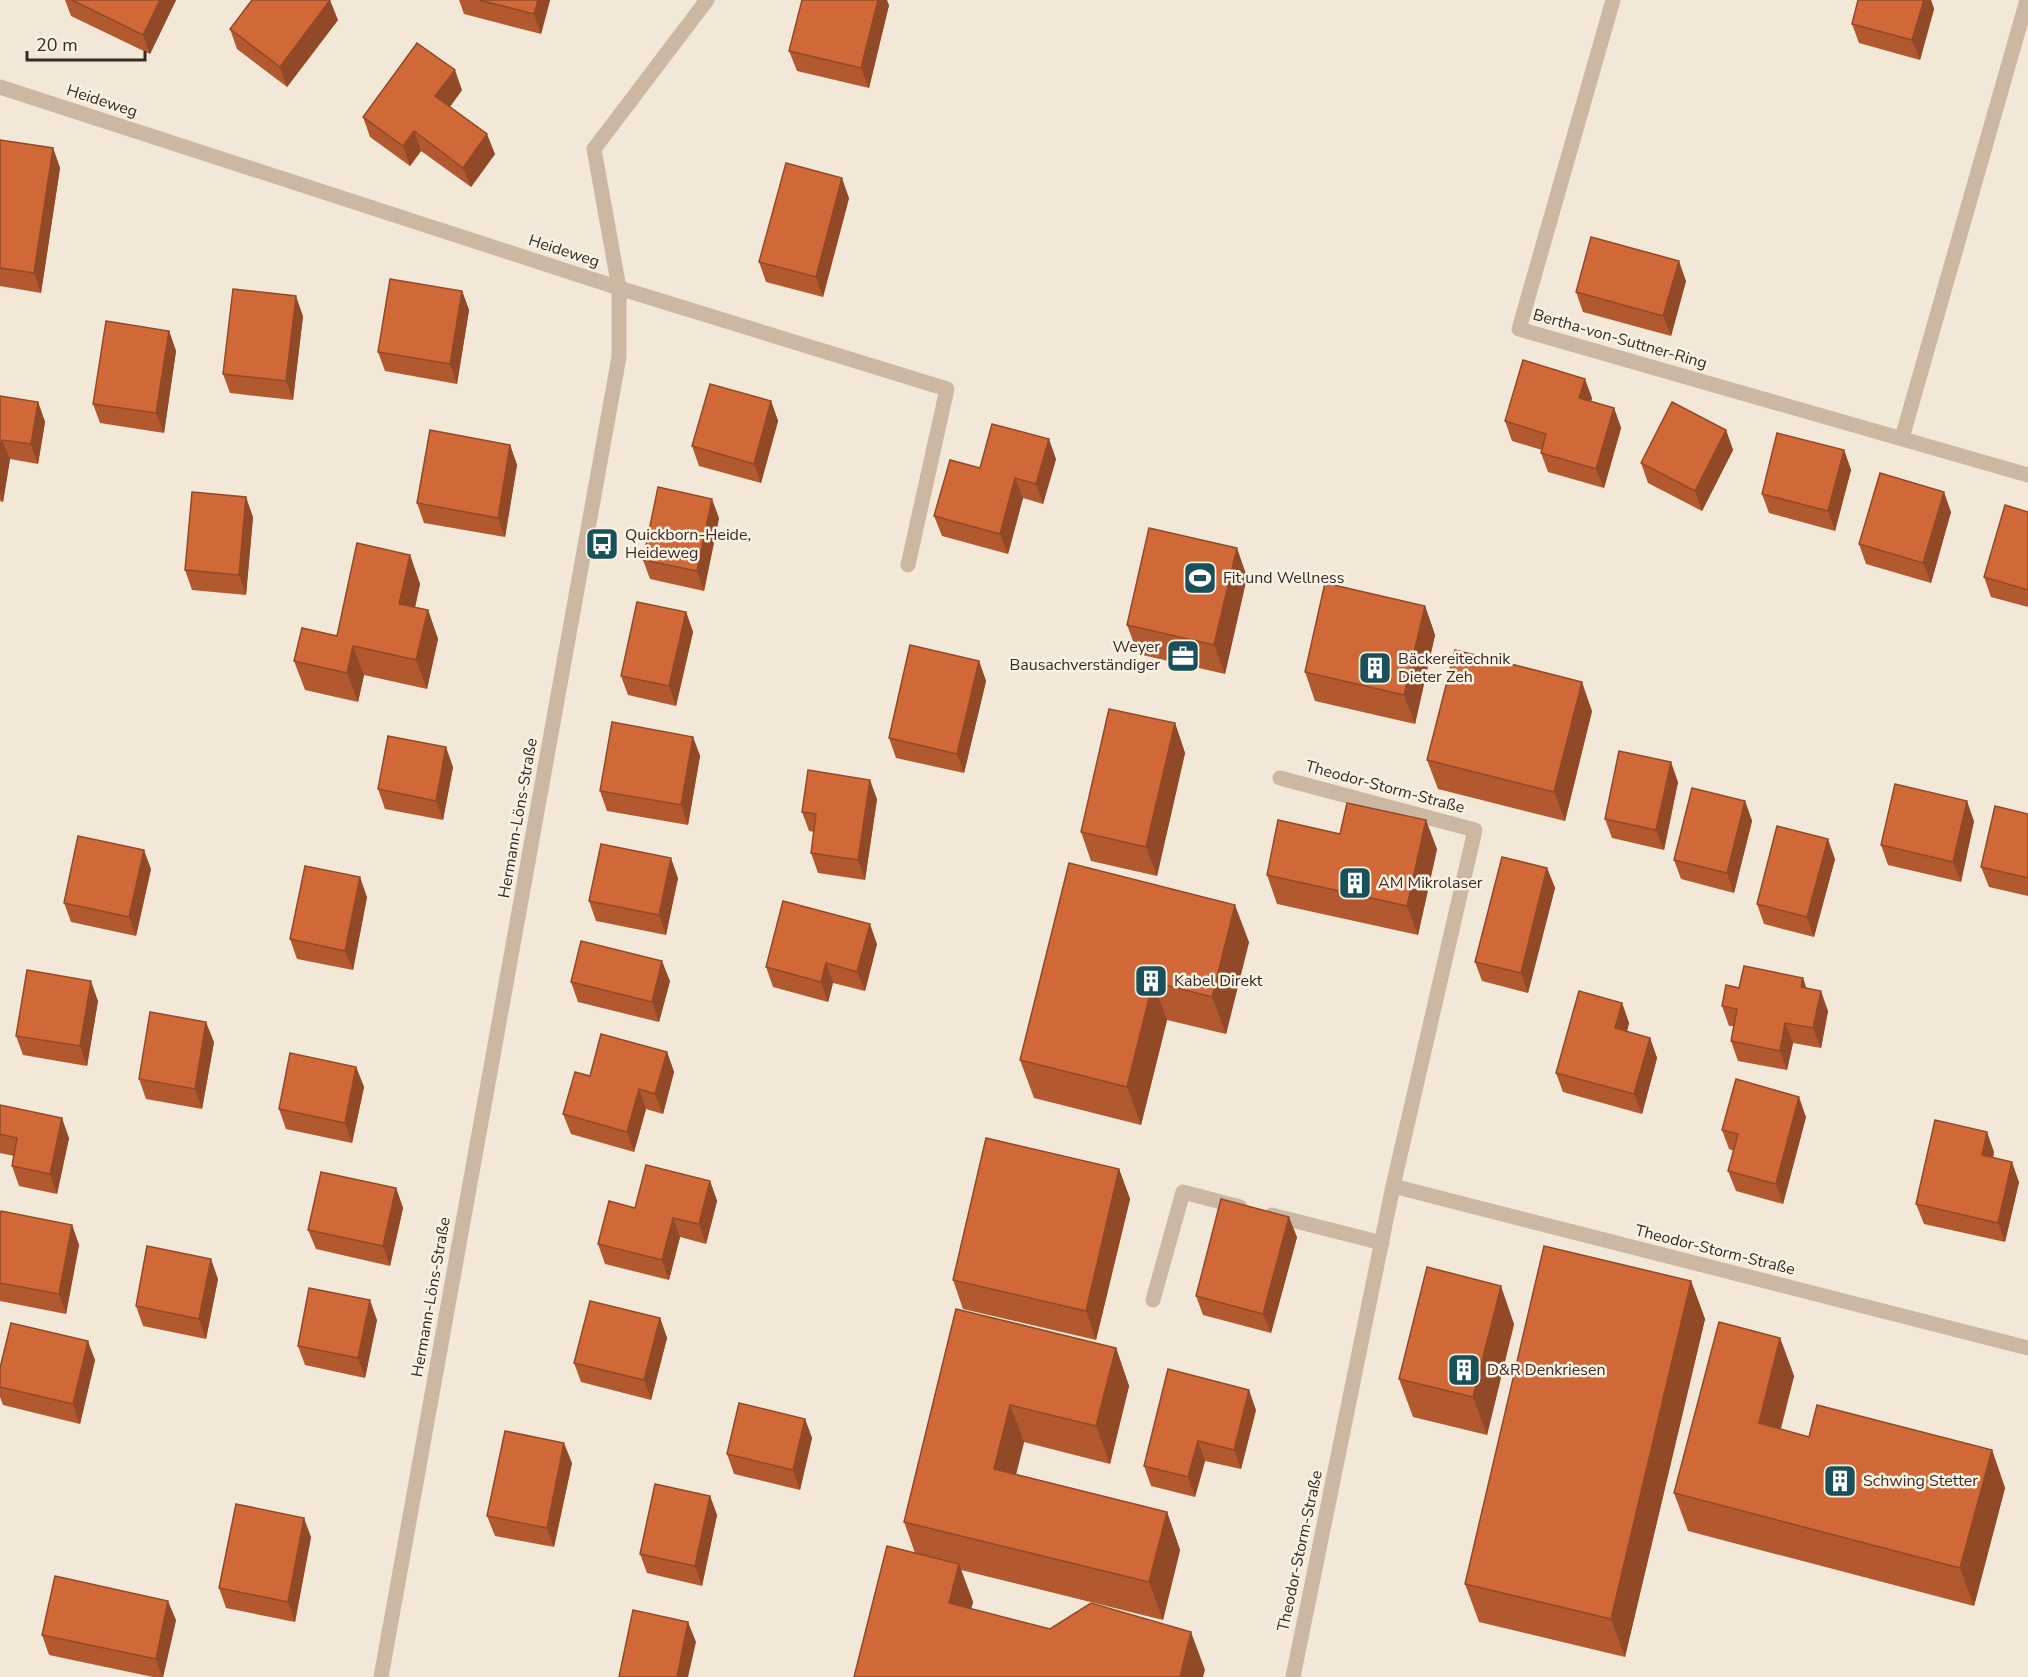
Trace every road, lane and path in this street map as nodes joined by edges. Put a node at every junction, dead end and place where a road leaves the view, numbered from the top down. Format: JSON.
{"nodes":[{"id":1,"x":707,"y":0,"type":"edge"},
{"id":2,"x":1613,"y":0,"type":"edge"},
{"id":3,"x":2027,"y":0,"type":"edge"},
{"id":4,"x":0,"y":87,"type":"edge"},
{"id":5,"x":619,"y":288,"type":"junction"},
{"id":6,"x":1902,"y":438,"type":"junction"},
{"id":7,"x":2028,"y":475,"type":"edge"},
{"id":8,"x":908,"y":565,"type":"dead end"},
{"id":9,"x":1280,"y":778,"type":"dead end"},
{"id":10,"x":1393,"y":1186,"type":"junction"},
{"id":11,"x":1382,"y":1243,"type":"junction"},
{"id":12,"x":1153,"y":1300,"type":"dead end"},
{"id":13,"x":2028,"y":1348,"type":"edge"},
{"id":14,"x":381,"y":1677,"type":"edge"},
{"id":15,"x":1293,"y":1677,"type":"edge"}],
"edges":[{"from":1,"to":5,"type":"street","name":"Hermann-Löns-Straße"},
{"from":2,"to":6,"type":"street","name":"Bertha-von-Suttner-Ring"},
{"from":3,"to":6,"type":"street"},
{"from":4,"to":5,"type":"street","name":"Heideweg"},
{"from":5,"to":8,"type":"street","name":"Heideweg"},
{"from":5,"to":14,"type":"street","name":"Hermann-Löns-Straße"},
{"from":6,"to":7,"type":"street","name":"Bertha-von-Suttner-Ring"},
{"from":9,"to":10,"type":"street","name":"Theodor-Storm-Straße"},
{"from":10,"to":11,"type":"street","name":"Theodor-Storm-Straße"},
{"from":10,"to":13,"type":"street","name":"Theodor-Storm-Straße"},
{"from":11,"to":12,"type":"street"},
{"from":11,"to":15,"type":"street","name":"Theodor-Storm-Straße"}]}
